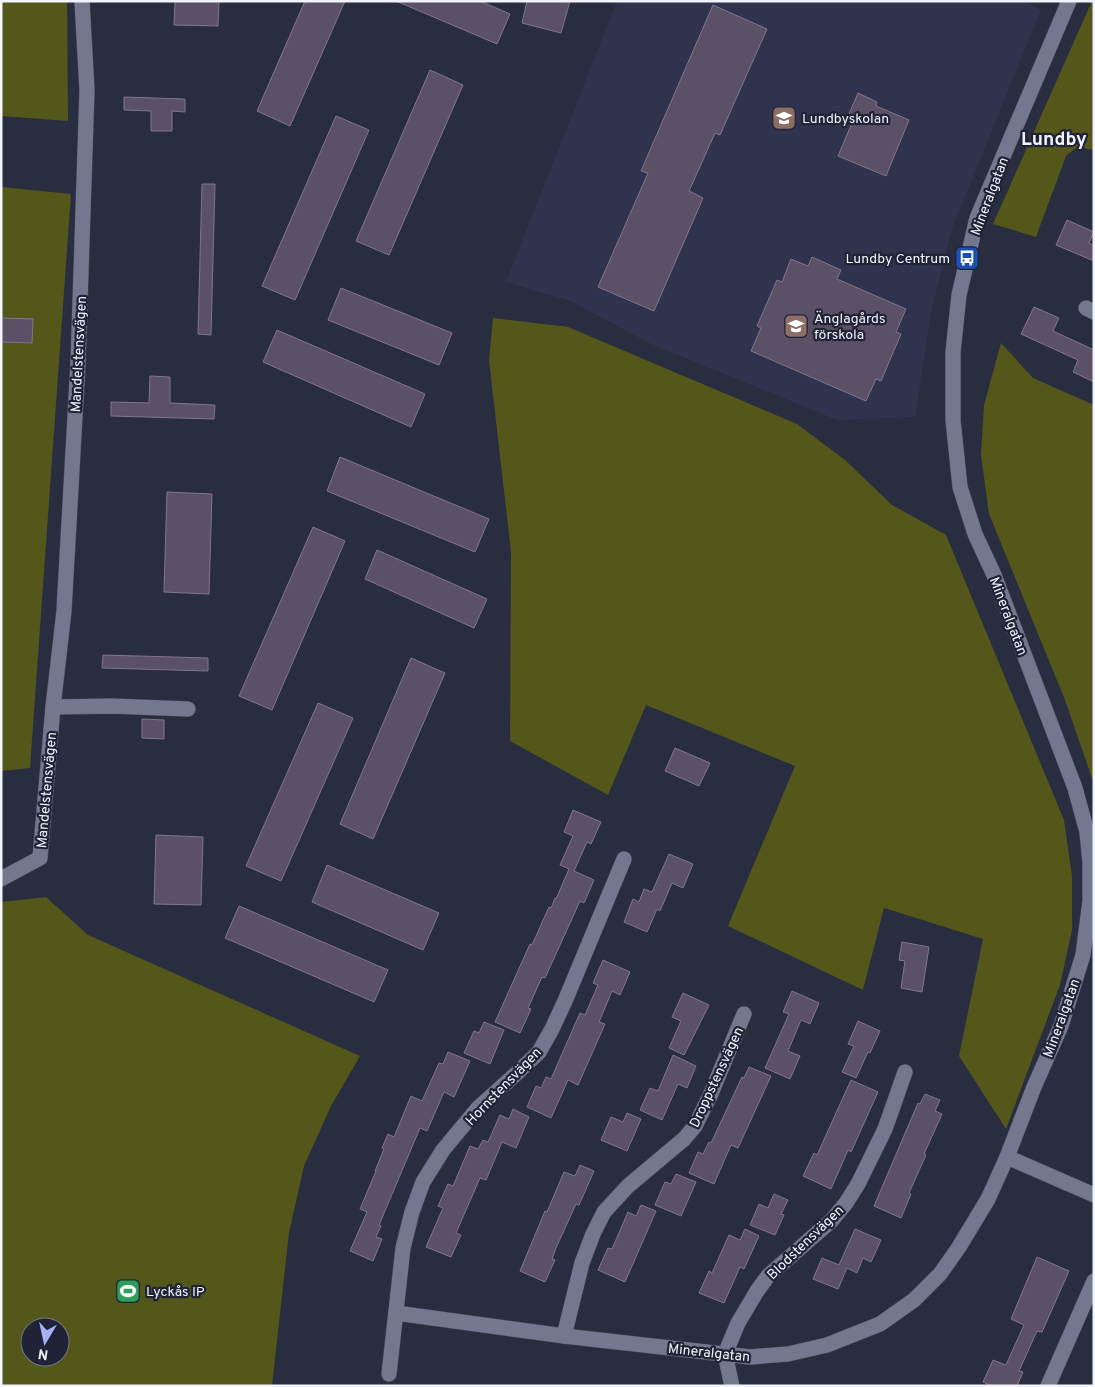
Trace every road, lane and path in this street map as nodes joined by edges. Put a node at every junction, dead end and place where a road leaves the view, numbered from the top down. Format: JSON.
{"nodes":[{"id":1,"x":82,"y":1,"type":"edge"},
{"id":2,"x":1069,"y":1,"type":"edge"},
{"id":3,"x":53,"y":707,"type":"junction"},
{"id":4,"x":188,"y":709,"type":"dead end"},
{"id":5,"x":624,"y":859,"type":"dead end"},
{"id":6,"x":1,"y":880,"type":"edge"},
{"id":7,"x":744,"y":1014,"type":"dead end"},
{"id":8,"x":904,"y":1072,"type":"dead end"},
{"id":9,"x":1007,"y":1158,"type":"junction"},
{"id":10,"x":1094,"y":1196,"type":"edge"},
{"id":11,"x":1094,"y":1281,"type":"edge"},
{"id":12,"x":396,"y":1312,"type":"junction"},
{"id":13,"x":564,"y":1336,"type":"junction"},
{"id":14,"x":725,"y":1354,"type":"junction"},
{"id":15,"x":389,"y":1374,"type":"dead end"},
{"id":16,"x":732,"y":1386,"type":"edge"},
{"id":17,"x":1048,"y":1386,"type":"edge"}],
"edges":[{"from":1,"to":3,"type":"street","name":"Mandelstensvägen"},
{"from":2,"to":9,"type":"street","name":"Mineralgatan"},
{"from":3,"to":4,"type":"street"},
{"from":3,"to":6,"type":"street","name":"Mandelstensvägen"},
{"from":5,"to":12,"type":"street","name":"Hornstensvägen"},
{"from":7,"to":13,"type":"street","name":"Droppstensvägen"},
{"from":8,"to":14,"type":"street","name":"Blodstensvägen"},
{"from":9,"to":10,"type":"street"},
{"from":9,"to":14,"type":"street","name":"Mineralgatan"},
{"from":11,"to":17,"type":"street"},
{"from":12,"to":13,"type":"street","name":"Mineralgatan"},
{"from":12,"to":15,"type":"street","name":"Hornstensvägen"},
{"from":13,"to":14,"type":"street","name":"Mineralgatan"},
{"from":14,"to":16,"type":"street"}]}
